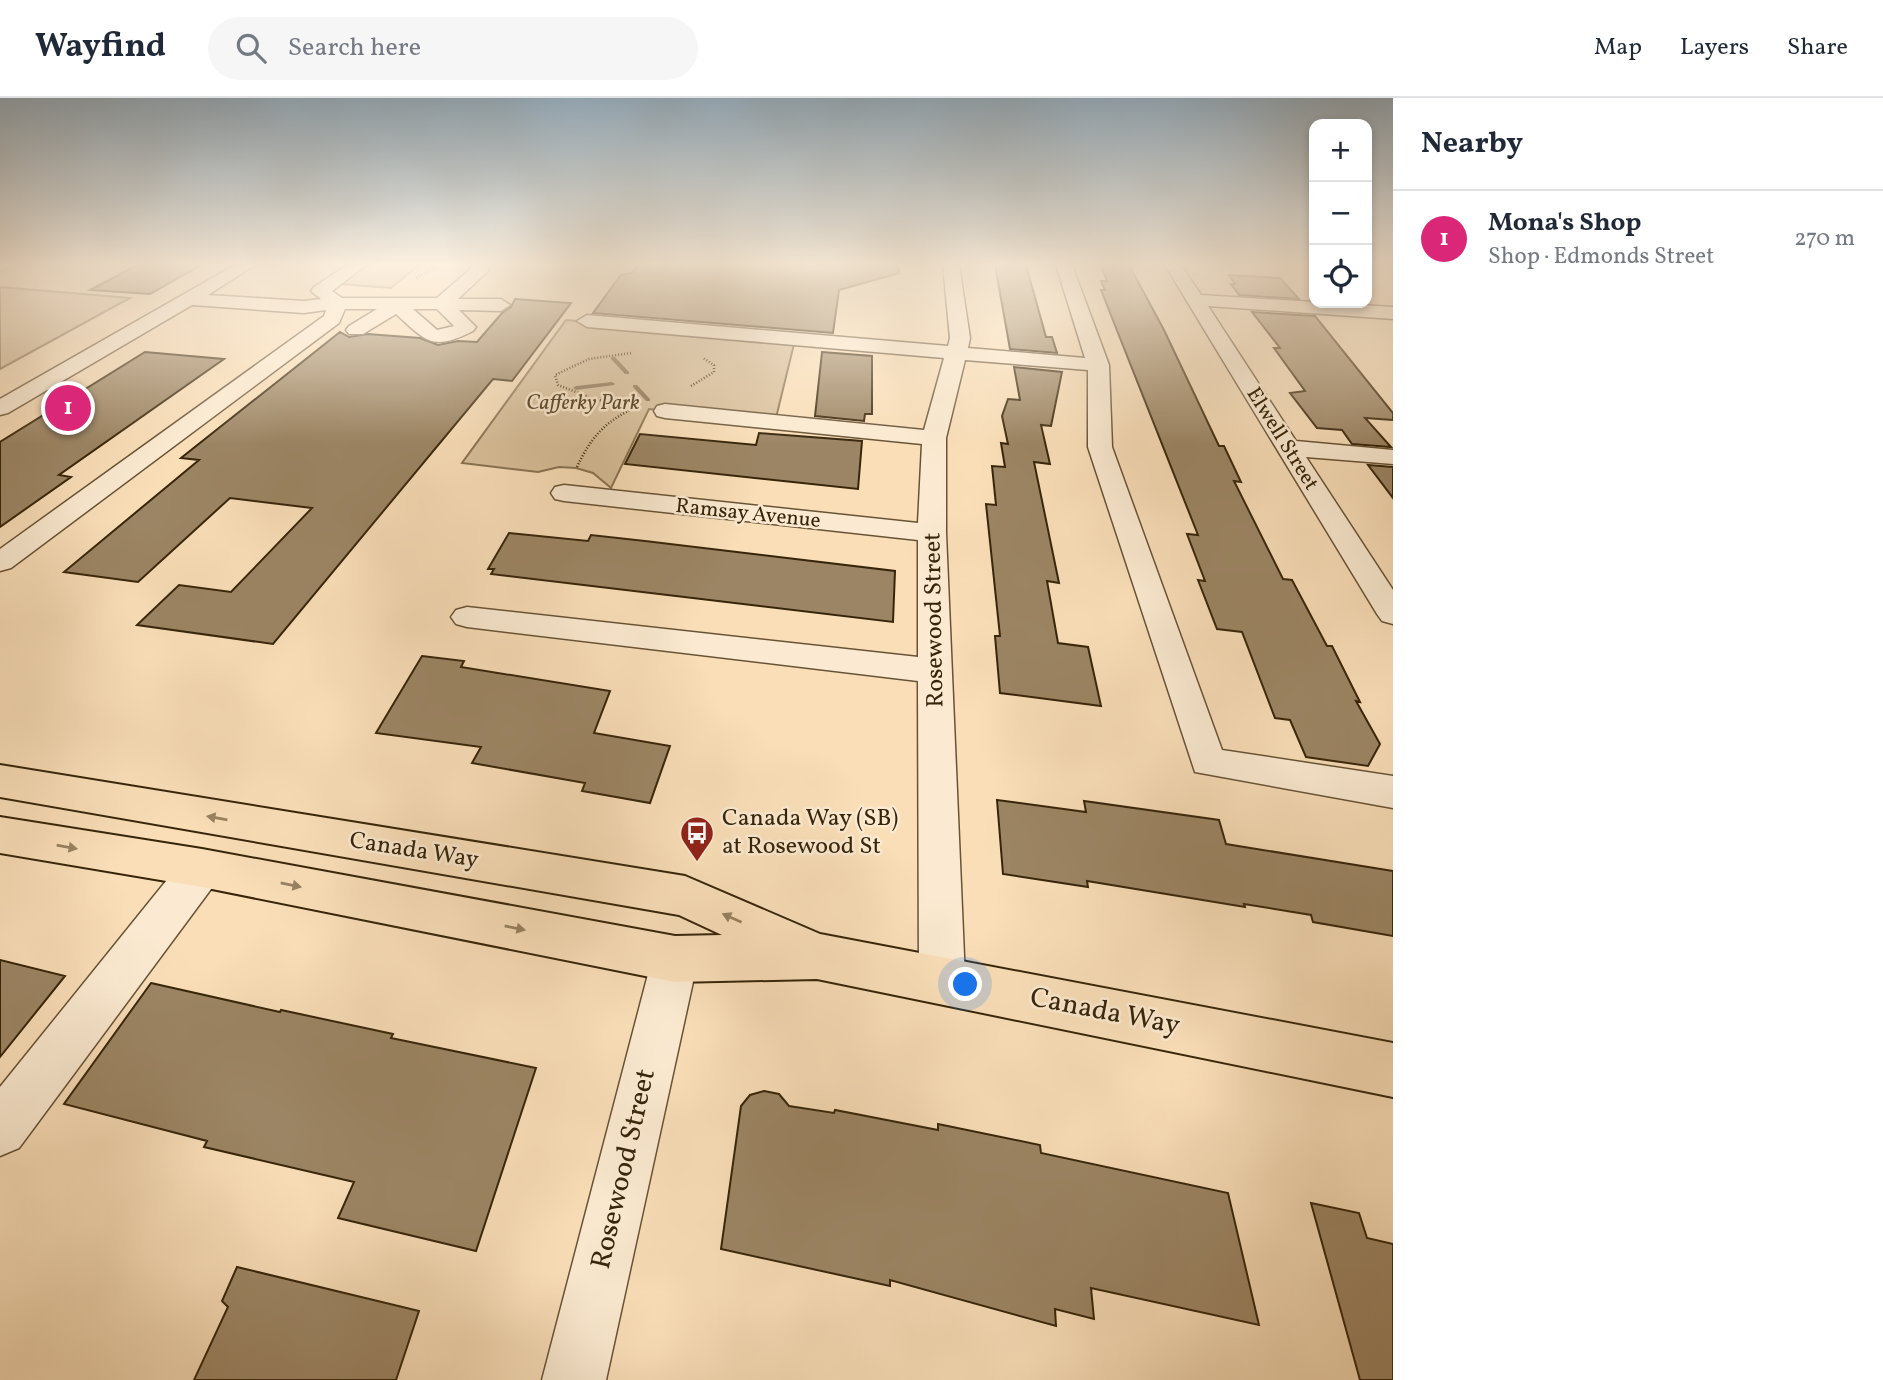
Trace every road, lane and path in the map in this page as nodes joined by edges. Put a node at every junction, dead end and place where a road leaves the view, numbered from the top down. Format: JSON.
{"nodes":[{"id":1,"x":145,"y":325,"type":"edge"},
{"id":2,"x":324,"y":325,"type":"edge"},
{"id":3,"x":364,"y":325,"type":"edge"},
{"id":4,"x":419,"y":325,"type":"edge"},
{"id":5,"x":464,"y":325,"type":"edge"},
{"id":6,"x":633,"y":325,"type":"edge"},
{"id":7,"x":958,"y":325,"type":"edge"},
{"id":8,"x":1084,"y":325,"type":"edge"},
{"id":9,"x":1211,"y":325,"type":"edge"},
{"id":10,"x":1375,"y":325,"type":"edge"},
{"id":11,"x":356,"y":330,"type":"dead end"},
{"id":12,"x":1384,"y":334,"type":"dead end"},
{"id":13,"x":638,"y":352,"type":"dead end"},
{"id":14,"x":958,"y":352,"type":"junction"},
{"id":15,"x":1098,"y":365,"type":"junction"},
{"id":16,"x":0,"y":408,"type":"edge"},
{"id":17,"x":665,"y":411,"type":"joint"},
{"id":18,"x":934,"y":438,"type":"junction"},
{"id":19,"x":1288,"y":448,"type":"junction"},
{"id":20,"x":1393,"y":457,"type":"edge"},
{"id":21,"x":564,"y":493,"type":"dead end"},
{"id":22,"x":932,"y":533,"type":"junction"},
{"id":23,"x":1,"y":562,"type":"edge"},
{"id":24,"x":1390,"y":603,"type":"edge"},
{"id":25,"x":467,"y":617,"type":"dead end"},
{"id":26,"x":937,"y":671,"type":"junction"},
{"id":27,"x":0,"y":781,"type":"edge"},
{"id":28,"x":1393,"y":792,"type":"edge"},
{"id":29,"x":0,"y":835,"type":"edge"},
{"id":30,"x":202,"y":868,"type":"junction"},
{"id":31,"x":817,"y":956,"type":"junction"},
{"id":32,"x":675,"y":959,"type":"junction"},
{"id":33,"x":942,"y":979,"type":"junction"},
{"id":34,"x":1393,"y":1070,"type":"edge"},
{"id":35,"x":0,"y":1129,"type":"edge"},
{"id":36,"x":574,"y":1380,"type":"edge"}],
"edges":[{"from":1,"to":16,"type":"street"},
{"from":2,"to":23,"type":"street"},
{"from":3,"to":11,"type":"street"},
{"from":4,"to":5,"type":"street"},
{"from":6,"to":14,"type":"street"},
{"from":7,"to":14,"type":"street","name":"Rosewood Street"},
{"from":8,"to":15,"type":"street"},
{"from":9,"to":19,"type":"street","name":"Elwell Street"},
{"from":10,"to":12,"type":"street"},
{"from":13,"to":17,"type":"path"},
{"from":14,"to":15,"type":"street"},
{"from":14,"to":18,"type":"street","name":"Rosewood Street"},
{"from":15,"to":28,"type":"street"},
{"from":17,"to":18,"type":"street"},
{"from":18,"to":22,"type":"street","name":"Rosewood Street"},
{"from":19,"to":20,"type":"street"},
{"from":19,"to":24,"type":"street","name":"Elwell Street"},
{"from":21,"to":22,"type":"street","name":"Ramsay Avenue"},
{"from":22,"to":26,"type":"street","name":"Rosewood Street"},
{"from":25,"to":26,"type":"street"},
{"from":26,"to":33,"type":"street","name":"Rosewood Street"},
{"from":31,"to":27,"type":"main road","name":"Canada Way","one_way":true},
{"from":29,"to":30,"type":"main road","name":"Canada Way","one_way":true},
{"from":30,"to":32,"type":"main road","name":"Canada Way","one_way":true},
{"from":30,"to":35,"type":"street"},
{"from":31,"to":32,"type":"main road","name":"Canada Way"},
{"from":31,"to":33,"type":"main road","name":"Canada Way"},
{"from":32,"to":36,"type":"street","name":"Rosewood Street"},
{"from":33,"to":34,"type":"main road","name":"Canada Way"}]}
